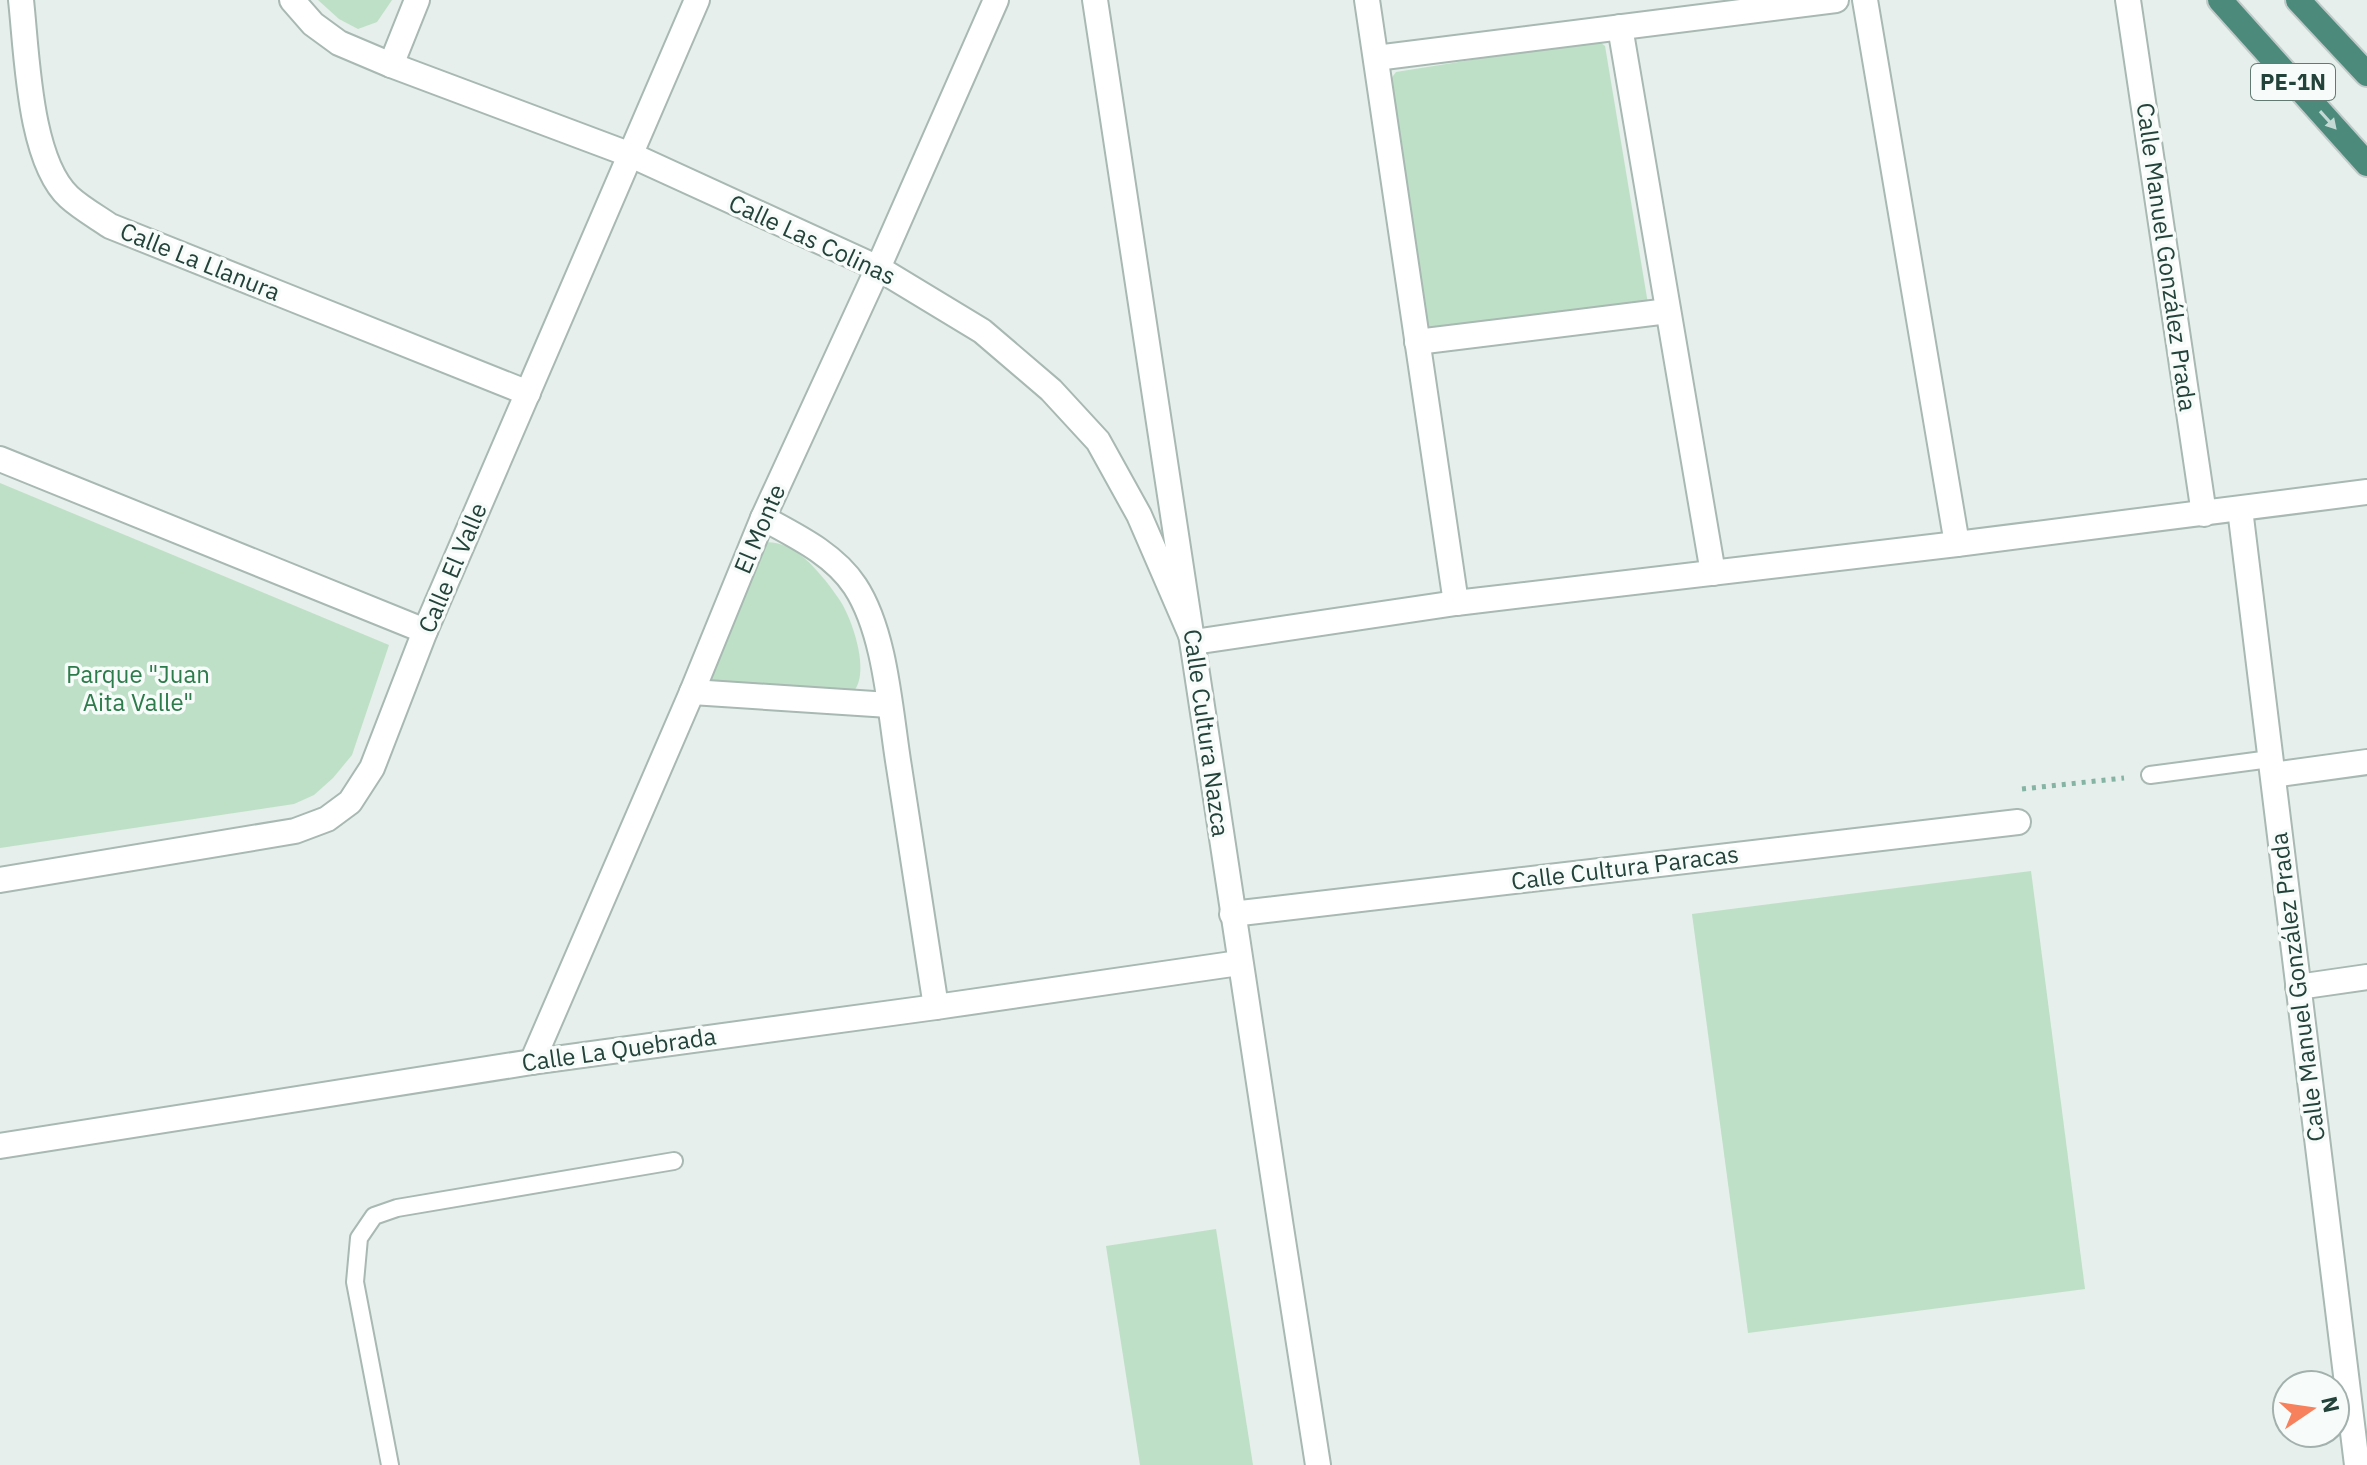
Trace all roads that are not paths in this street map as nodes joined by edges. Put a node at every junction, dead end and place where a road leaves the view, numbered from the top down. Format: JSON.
{"nodes":[{"id":1,"x":21,"y":0,"type":"edge"},
{"id":2,"x":292,"y":0,"type":"edge"},
{"id":3,"x":417,"y":0,"type":"edge"},
{"id":4,"x":697,"y":0,"type":"edge"},
{"id":5,"x":996,"y":0,"type":"edge"},
{"id":6,"x":1095,"y":0,"type":"edge"},
{"id":7,"x":1367,"y":0,"type":"edge"},
{"id":8,"x":1836,"y":0,"type":"edge"},
{"id":9,"x":1865,"y":0,"type":"edge"},
{"id":10,"x":2128,"y":0,"type":"edge"},
{"id":11,"x":2220,"y":0,"type":"edge"},
{"id":12,"x":2298,"y":0,"type":"edge"},
{"id":13,"x":1620,"y":27,"type":"junction"},
{"id":14,"x":1376,"y":58,"type":"junction"},
{"id":15,"x":391,"y":65,"type":"junction"},
{"id":16,"x":2367,"y":74,"type":"edge"},
{"id":17,"x":631,"y":155,"type":"junction"},
{"id":18,"x":2367,"y":164,"type":"edge"},
{"id":19,"x":878,"y":268,"type":"junction"},
{"id":20,"x":1668,"y":311,"type":"junction"},
{"id":21,"x":1417,"y":342,"type":"junction"},
{"id":22,"x":528,"y":393,"type":"junction"},
{"id":23,"x":0,"y":459,"type":"edge"},
{"id":24,"x":2367,"y":492,"type":"edge"},
{"id":25,"x":2240,"y":509,"type":"junction"},
{"id":26,"x":2204,"y":514,"type":"junction"},
{"id":27,"x":763,"y":518,"type":"junction"},
{"id":28,"x":1957,"y":544,"type":"junction"},
{"id":29,"x":1713,"y":573,"type":"junction"},
{"id":30,"x":1456,"y":603,"type":"junction"},
{"id":31,"x":425,"y":631,"type":"junction"},
{"id":32,"x":1194,"y":642,"type":"junction"},
{"id":33,"x":692,"y":692,"type":"junction"},
{"id":34,"x":889,"y":705,"type":"junction"},
{"id":35,"x":2367,"y":762,"type":"edge"},
{"id":36,"x":2271,"y":767,"type":"junction"},
{"id":37,"x":2150,"y":775,"type":"road end"},
{"id":38,"x":2018,"y":822,"type":"road end"},
{"id":39,"x":0,"y":880,"type":"edge"},
{"id":40,"x":1232,"y":914,"type":"junction"},
{"id":41,"x":1239,"y":963,"type":"junction"},
{"id":42,"x":2367,"y":977,"type":"edge"},
{"id":43,"x":2298,"y":987,"type":"junction"},
{"id":44,"x":936,"y":1007,"type":"junction"},
{"id":45,"x":532,"y":1062,"type":"junction"},
{"id":46,"x":0,"y":1146,"type":"edge"},
{"id":47,"x":674,"y":1161,"type":"dead end"},
{"id":48,"x":390,"y":1465,"type":"edge"},
{"id":49,"x":1318,"y":1465,"type":"edge"},
{"id":50,"x":2357,"y":1465,"type":"edge"}],
"edges":[{"from":1,"to":22,"type":"street","name":"Calle La Llanura"},
{"from":2,"to":15,"type":"street","name":"Calle Las Colinas"},
{"from":3,"to":15,"type":"street"},
{"from":4,"to":17,"type":"street","name":"Calle El Valle"},
{"from":5,"to":19,"type":"street","name":"El Monte"},
{"from":6,"to":32,"type":"street","name":"Calle Cultura Nazca"},
{"from":7,"to":14,"type":"street"},
{"from":8,"to":13,"type":"street"},
{"from":9,"to":28,"type":"street"},
{"from":10,"to":26,"type":"street","name":"Calle Manuel González Prada"},
{"from":11,"to":18,"type":"highway","number":"PE-1N","one_way":true},
{"from":12,"to":16,"type":"highway","number":"PE-1N"},
{"from":13,"to":14,"type":"street"},
{"from":13,"to":20,"type":"street"},
{"from":14,"to":21,"type":"street"},
{"from":15,"to":17,"type":"street","name":"Calle Las Colinas"},
{"from":17,"to":19,"type":"street","name":"Calle Las Colinas"},
{"from":17,"to":22,"type":"street","name":"Calle El Valle"},
{"from":19,"to":27,"type":"street","name":"El Monte"},
{"from":19,"to":32,"type":"street","name":"Calle Las Colinas"},
{"from":20,"to":21,"type":"street"},
{"from":20,"to":29,"type":"street"},
{"from":21,"to":30,"type":"street"},
{"from":22,"to":31,"type":"street","name":"Calle El Valle"},
{"from":23,"to":31,"type":"street"},
{"from":24,"to":25,"type":"street"},
{"from":25,"to":26,"type":"street"},
{"from":25,"to":36,"type":"street","name":"Calle Manuel González Prada"},
{"from":26,"to":28,"type":"street"},
{"from":27,"to":33,"type":"street","name":"El Monte"},
{"from":27,"to":34,"type":"street"},
{"from":28,"to":29,"type":"street"},
{"from":29,"to":30,"type":"street"},
{"from":30,"to":32,"type":"street"},
{"from":31,"to":39,"type":"street","name":"Calle El Valle"},
{"from":32,"to":40,"type":"street","name":"Calle Cultura Nazca"},
{"from":33,"to":34,"type":"street"},
{"from":33,"to":45,"type":"street","name":"El Monte"},
{"from":34,"to":44,"type":"street"},
{"from":35,"to":36,"type":"street"},
{"from":36,"to":37,"type":"lane"},
{"from":36,"to":43,"type":"street","name":"Calle Manuel González Prada"},
{"from":38,"to":40,"type":"street","name":"Calle Cultura Paracas"},
{"from":40,"to":41,"type":"street","name":"Calle Cultura Nazca"},
{"from":41,"to":44,"type":"street","name":"Calle La Quebrada"},
{"from":41,"to":49,"type":"street","name":"Calle Cultura Nazca"},
{"from":42,"to":43,"type":"street"},
{"from":43,"to":50,"type":"street","name":"Calle Manuel González Prada"},
{"from":44,"to":45,"type":"street","name":"Calle La Quebrada"},
{"from":45,"to":46,"type":"street","name":"Calle La Quebrada"},
{"from":47,"to":48,"type":"lane"}]}
